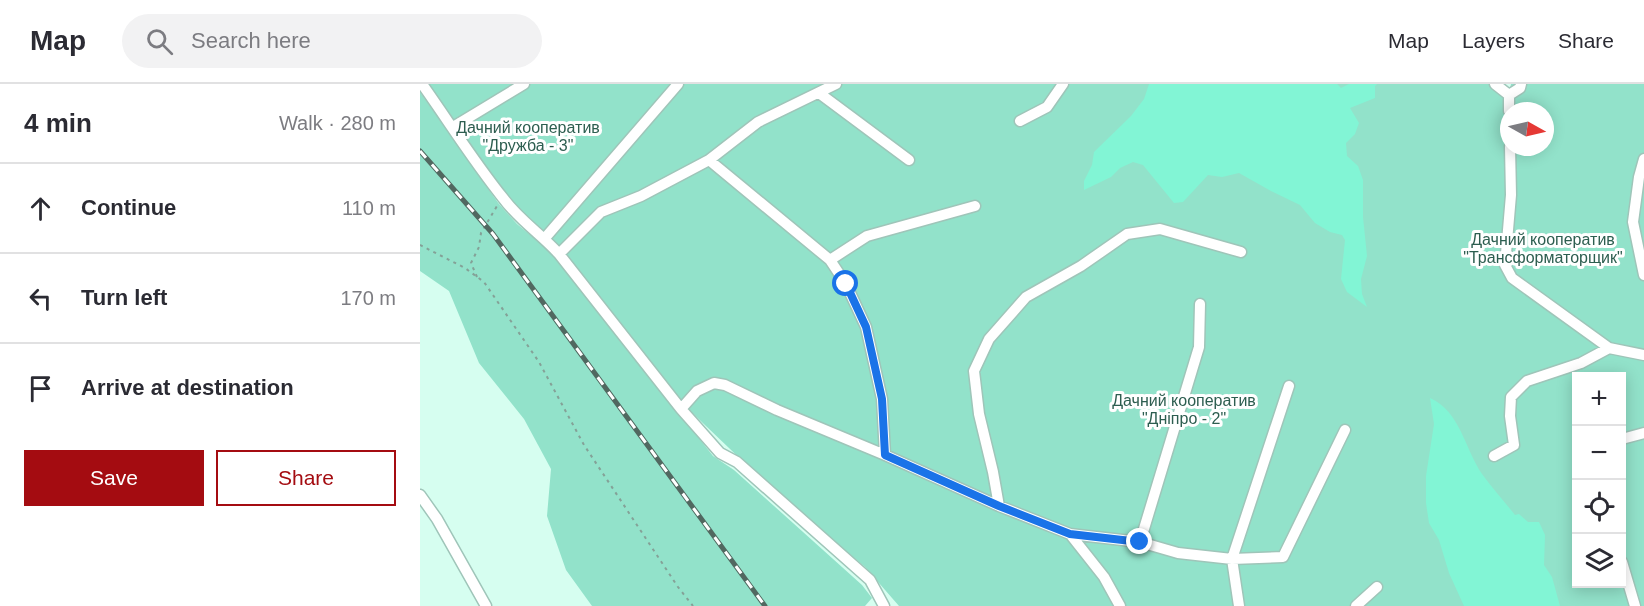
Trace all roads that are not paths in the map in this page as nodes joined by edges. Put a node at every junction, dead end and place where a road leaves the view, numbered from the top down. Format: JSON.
{"nodes":[{"id":1,"x":422,"y":84,"type":"edge"},
{"id":2,"x":524,"y":84,"type":"edge"},
{"id":3,"x":678,"y":84,"type":"edge"},
{"id":4,"x":836,"y":84,"type":"edge"},
{"id":5,"x":1063,"y":84,"type":"edge"},
{"id":6,"x":1495,"y":84,"type":"edge"},
{"id":7,"x":1521,"y":84,"type":"edge"},
{"id":8,"x":819,"y":93,"type":"junction"},
{"id":9,"x":1509,"y":95,"type":"junction"},
{"id":10,"x":1509,"y":102,"type":"edge"},
{"id":11,"x":1020,"y":122,"type":"dead end"},
{"id":12,"x":453,"y":127,"type":"junction"},
{"id":13,"x":1510,"y":156,"type":"edge"},
{"id":14,"x":1644,"y":159,"type":"edge"},
{"id":15,"x":708,"y":160,"type":"junction"},
{"id":16,"x":909,"y":160,"type":"dead end"},
{"id":17,"x":975,"y":206,"type":"dead end"},
{"id":18,"x":544,"y":238,"type":"junction"},
{"id":19,"x":1241,"y":252,"type":"dead end"},
{"id":20,"x":559,"y":254,"type":"junction"},
{"id":21,"x":830,"y":260,"type":"junction"},
{"id":22,"x":1644,"y":275,"type":"edge"},
{"id":23,"x":1200,"y":304,"type":"dead end"},
{"id":24,"x":1609,"y":348,"type":"junction"},
{"id":25,"x":1644,"y":355,"type":"edge"},
{"id":26,"x":1289,"y":386,"type":"dead end"},
{"id":27,"x":681,"y":409,"type":"junction"},
{"id":28,"x":1345,"y":430,"type":"dead end"},
{"id":29,"x":1644,"y":433,"type":"edge"},
{"id":30,"x":1626,"y":438,"type":"edge"},
{"id":31,"x":885,"y":455,"type":"junction"},
{"id":32,"x":1494,"y":456,"type":"dead end"},
{"id":33,"x":420,"y":495,"type":"edge"},
{"id":34,"x":999,"y":506,"type":"junction"},
{"id":35,"x":1070,"y":534,"type":"junction"},
{"id":36,"x":1140,"y":542,"type":"junction"},
{"id":37,"x":1232,"y":559,"type":"junction"},
{"id":38,"x":1626,"y":576,"type":"edge"},
{"id":39,"x":1377,"y":587,"type":"dead end"},
{"id":40,"x":486,"y":606,"type":"edge"},
{"id":41,"x":884,"y":606,"type":"edge"},
{"id":42,"x":1120,"y":606,"type":"edge"},
{"id":43,"x":1239,"y":606,"type":"edge"},
{"id":44,"x":1356,"y":606,"type":"edge"},
{"id":45,"x":1635,"y":606,"type":"edge"}],
"edges":[{"from":1,"to":12,"type":"lane"},
{"from":2,"to":12,"type":"lane"},
{"from":3,"to":18,"type":"lane"},
{"from":4,"to":8,"type":"lane"},
{"from":5,"to":11,"type":"lane"},
{"from":6,"to":9,"type":"lane"},
{"from":7,"to":9,"type":"lane"},
{"from":8,"to":15,"type":"lane"},
{"from":8,"to":16,"type":"lane"},
{"from":9,"to":10,"type":"lane"},
{"from":12,"to":18,"type":"lane"},
{"from":13,"to":24,"type":"lane"},
{"from":14,"to":22,"type":"lane"},
{"from":15,"to":20,"type":"lane"},
{"from":15,"to":21,"type":"lane"},
{"from":17,"to":21,"type":"lane"},
{"from":18,"to":20,"type":"lane"},
{"from":19,"to":34,"type":"lane"},
{"from":20,"to":27,"type":"lane"},
{"from":21,"to":31,"type":"lane"},
{"from":23,"to":36,"type":"lane"},
{"from":24,"to":25,"type":"lane"},
{"from":24,"to":32,"type":"lane"},
{"from":26,"to":37,"type":"lane"},
{"from":27,"to":31,"type":"lane"},
{"from":27,"to":41,"type":"lane"},
{"from":28,"to":37,"type":"lane"},
{"from":29,"to":30,"type":"lane"},
{"from":31,"to":34,"type":"lane"},
{"from":33,"to":40,"type":"lane"},
{"from":34,"to":35,"type":"lane"},
{"from":35,"to":36,"type":"lane"},
{"from":35,"to":42,"type":"lane"},
{"from":36,"to":37,"type":"lane"},
{"from":37,"to":43,"type":"lane"},
{"from":38,"to":45,"type":"lane"},
{"from":39,"to":44,"type":"lane"}]}
